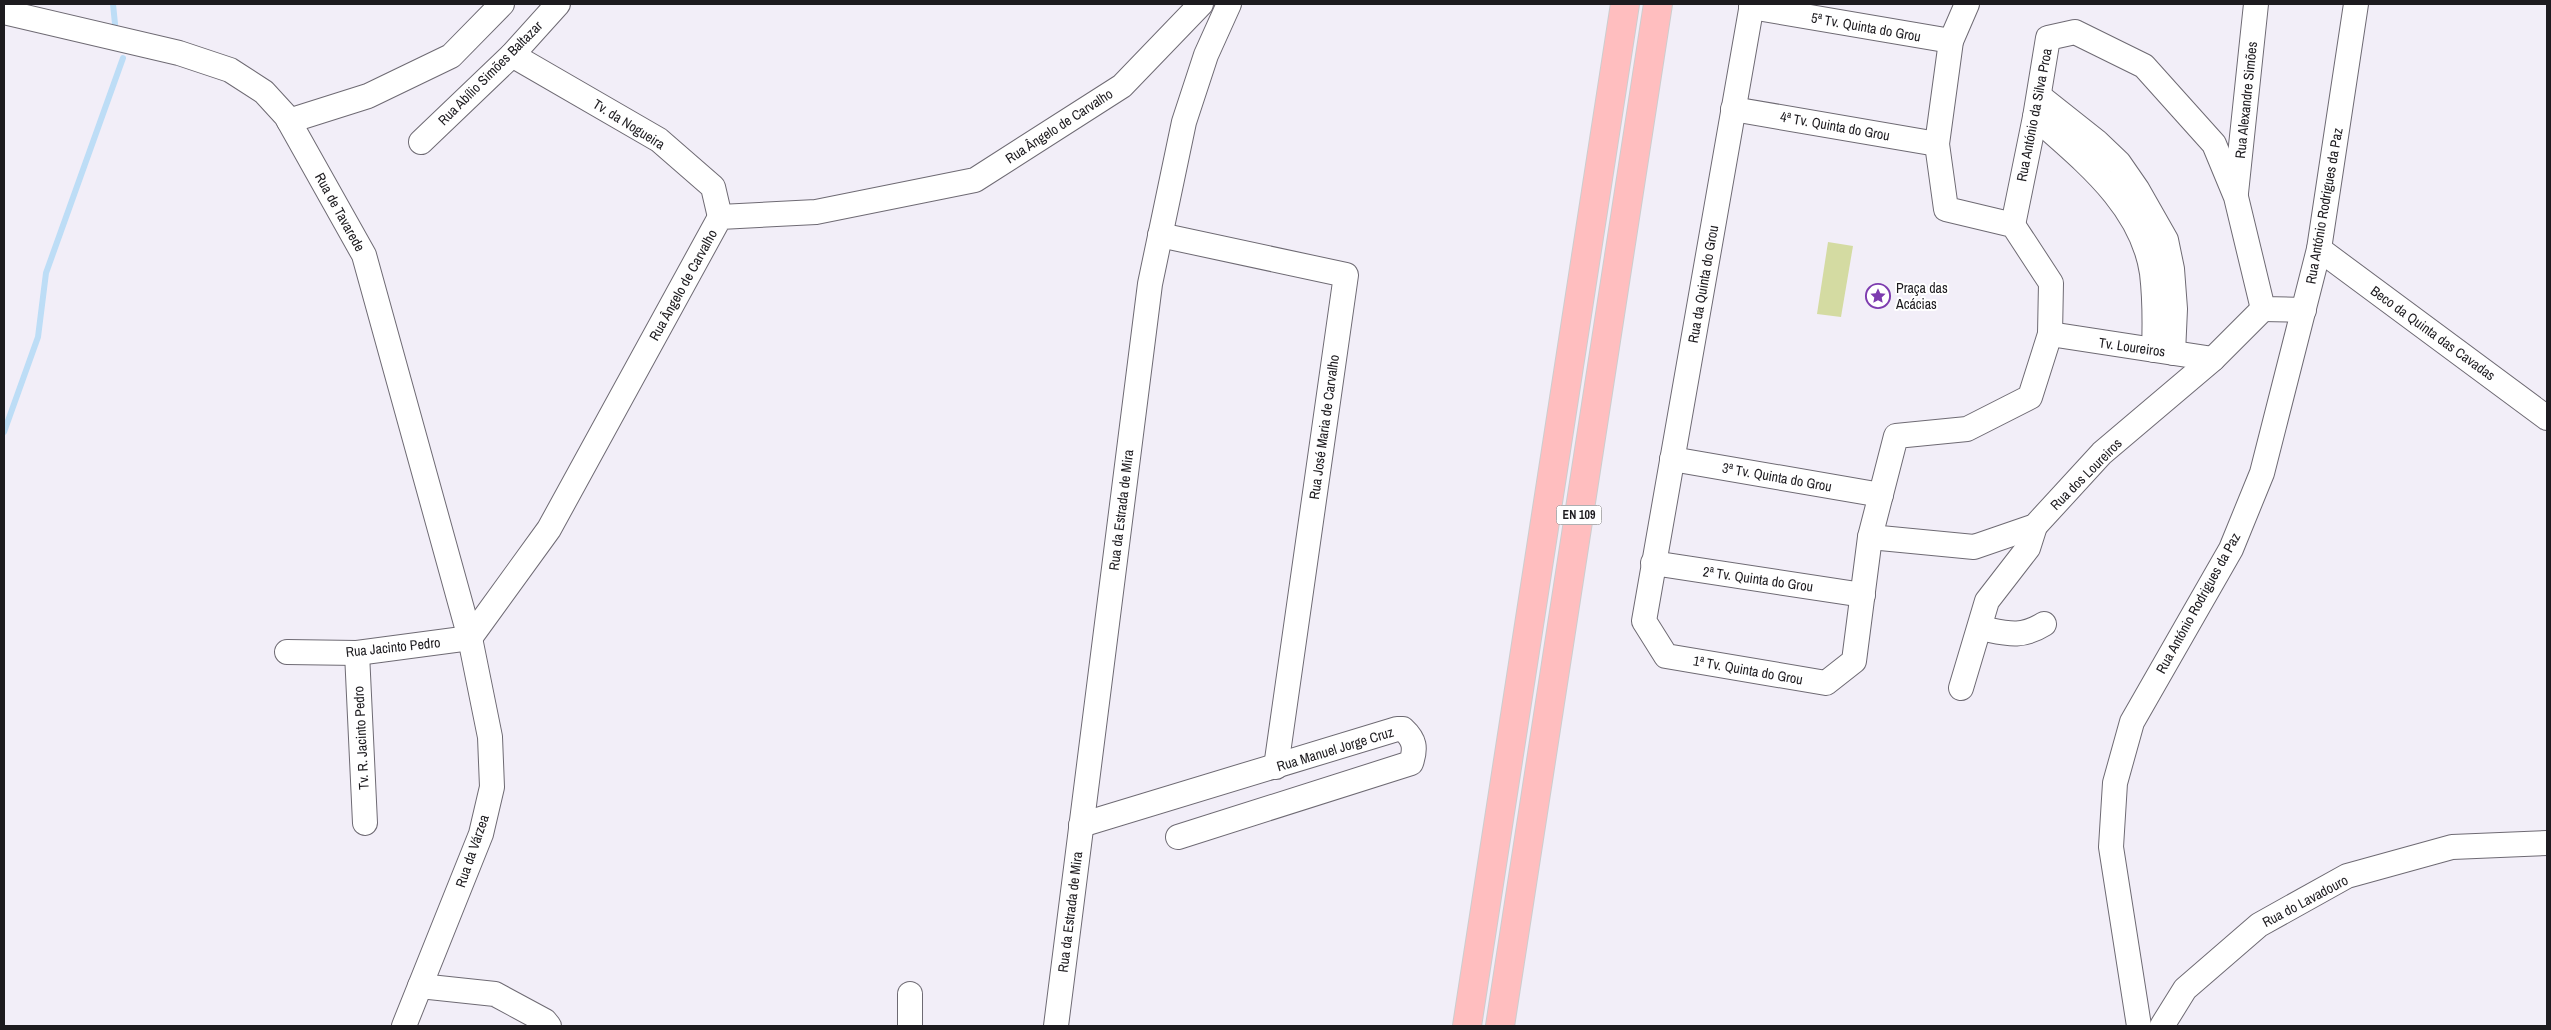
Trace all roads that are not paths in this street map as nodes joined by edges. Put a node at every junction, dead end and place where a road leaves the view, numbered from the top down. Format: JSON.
{"nodes":[{"id":1,"x":502,"y":4,"type":"edge"},
{"id":2,"x":558,"y":4,"type":"edge"},
{"id":3,"x":1201,"y":4,"type":"edge"},
{"id":4,"x":1229,"y":4,"type":"edge"},
{"id":5,"x":1625,"y":4,"type":"edge"},
{"id":6,"x":1658,"y":4,"type":"edge"},
{"id":7,"x":1664,"y":4,"type":"edge"},
{"id":8,"x":1967,"y":4,"type":"edge"},
{"id":9,"x":2256,"y":4,"type":"edge"},
{"id":10,"x":2356,"y":4,"type":"edge"},
{"id":11,"x":1752,"y":5,"type":"edge"},
{"id":12,"x":4,"y":12,"type":"edge"},
{"id":13,"x":1951,"y":41,"type":"junction"},
{"id":14,"x":1653,"y":44,"type":"junction"},
{"id":15,"x":512,"y":55,"type":"junction"},
{"id":16,"x":2037,"y":107,"type":"junction"},
{"id":17,"x":1733,"y":109,"type":"junction"},
{"id":18,"x":289,"y":121,"type":"junction"},
{"id":19,"x":422,"y":142,"type":"dead end"},
{"id":20,"x":1937,"y":144,"type":"junction"},
{"id":21,"x":2236,"y":197,"type":"junction"},
{"id":22,"x":720,"y":217,"type":"junction"},
{"id":23,"x":2012,"y":225,"type":"junction"},
{"id":24,"x":1160,"y":235,"type":"junction"},
{"id":25,"x":2319,"y":249,"type":"junction"},
{"id":26,"x":2263,"y":309,"type":"junction"},
{"id":27,"x":2304,"y":310,"type":"junction"},
{"id":28,"x":2050,"y":334,"type":"junction"},
{"id":29,"x":2163,"y":351,"type":"junction"},
{"id":30,"x":2213,"y":358,"type":"junction"},
{"id":31,"x":2547,"y":418,"type":"edge"},
{"id":32,"x":1672,"y":459,"type":"junction"},
{"id":33,"x":1881,"y":495,"type":"junction"},
{"id":34,"x":2035,"y":526,"type":"junction"},
{"id":35,"x":1870,"y":537,"type":"junction"},
{"id":36,"x":1653,"y":564,"type":"junction"},
{"id":37,"x":1863,"y":595,"type":"junction"},
{"id":38,"x":2044,"y":624,"type":"dead end"},
{"id":39,"x":1980,"y":628,"type":"junction"},
{"id":40,"x":470,"y":638,"type":"junction"},
{"id":41,"x":286,"y":652,"type":"dead end"},
{"id":42,"x":358,"y":654,"type":"junction"},
{"id":43,"x":1961,"y":688,"type":"dead end"},
{"id":44,"x":1276,"y":767,"type":"junction"},
{"id":45,"x":366,"y":823,"type":"dead end"},
{"id":46,"x":1081,"y":824,"type":"junction"},
{"id":47,"x":1178,"y":837,"type":"dead end"},
{"id":48,"x":2547,"y":843,"type":"edge"},
{"id":49,"x":420,"y":986,"type":"junction"},
{"id":50,"x":910,"y":994,"type":"dead end"},
{"id":51,"x":404,"y":1026,"type":"edge"},
{"id":52,"x":549,"y":1026,"type":"edge"},
{"id":53,"x":910,"y":1026,"type":"edge"},
{"id":54,"x":1056,"y":1026,"type":"edge"},
{"id":55,"x":1467,"y":1026,"type":"edge"},
{"id":56,"x":1500,"y":1026,"type":"edge"},
{"id":57,"x":2139,"y":1026,"type":"edge"},
{"id":58,"x":2162,"y":1026,"type":"edge"}],
"edges":[{"from":1,"to":18,"type":"street"},
{"from":2,"to":15,"type":"street","name":"Rua Abílio Simões Baltazar"},
{"from":3,"to":22,"type":"street","name":"Rua Ângelo de Carvalho"},
{"from":4,"to":24,"type":"street","name":"Rua da Estrada de Mira"},
{"from":5,"to":55,"type":"main road","number":"EN 109"},
{"from":6,"to":14,"type":"main road","number":"EN 109"},
{"from":7,"to":14,"type":"main road"},
{"from":8,"to":13,"type":"street"},
{"from":9,"to":21,"type":"street","name":"Rua Alexandre Simões"},
{"from":10,"to":25,"type":"street","name":"Rua António Rodrigues da Paz"},
{"from":11,"to":13,"type":"street","name":"5ª Tv. Quinta do Grou"},
{"from":11,"to":17,"type":"street","name":"Rua da Quinta do Grou"},
{"from":12,"to":18,"type":"street","name":"Rua de Tavarede"},
{"from":13,"to":20,"type":"street"},
{"from":14,"to":56,"type":"main road","number":"EN 109"},
{"from":15,"to":19,"type":"street","name":"Rua Abílio Simões Baltazar"},
{"from":15,"to":22,"type":"street","name":"Tv. da Nogueira"},
{"from":16,"to":21,"type":"street","name":"Rua António da Silva Proa"},
{"from":16,"to":23,"type":"street","name":"Rua António da Silva Proa"},
{"from":16,"to":29,"type":"street"},
{"from":17,"to":20,"type":"street","name":"4ª Tv. Quinta do Grou"},
{"from":17,"to":32,"type":"street","name":"Rua da Quinta do Grou"},
{"from":18,"to":40,"type":"street","name":"Rua de Tavarede"},
{"from":20,"to":23,"type":"street"},
{"from":21,"to":26,"type":"street","name":"Rua António da Silva Proa"},
{"from":22,"to":40,"type":"street","name":"Rua Ângelo de Carvalho"},
{"from":23,"to":28,"type":"street"},
{"from":24,"to":44,"type":"street","name":"Rua José Maria de Carvalho"},
{"from":24,"to":46,"type":"street","name":"Rua da Estrada de Mira"},
{"from":25,"to":27,"type":"street","name":"Rua António Rodrigues da Paz"},
{"from":25,"to":31,"type":"street","name":"Beco da Quinta das Cavadas"},
{"from":26,"to":27,"type":"street"},
{"from":26,"to":30,"type":"street","name":"Rua dos Loureiros"},
{"from":27,"to":57,"type":"street","name":"Rua António Rodrigues da Paz"},
{"from":28,"to":29,"type":"street","name":"Tv. Loureiros"},
{"from":28,"to":33,"type":"street","name":"1ª Tv. Quinta do Grou"},
{"from":29,"to":30,"type":"street","name":"Tv. Loureiros"},
{"from":30,"to":34,"type":"street","name":"Rua dos Loureiros"},
{"from":32,"to":33,"type":"street","name":"3ª Tv. Quinta do Grou"},
{"from":32,"to":36,"type":"street","name":"Rua da Quinta do Grou"},
{"from":33,"to":35,"type":"street","name":"1ª Tv. Quinta do Grou"},
{"from":34,"to":35,"type":"street","name":"Rua dos Loureiros"},
{"from":34,"to":39,"type":"street"},
{"from":35,"to":37,"type":"street","name":"1ª Tv. Quinta do Grou"},
{"from":36,"to":37,"type":"street","name":"2ª Tv. Quinta do Grou"},
{"from":36,"to":37,"type":"street","name":"1ª Tv. Quinta do Grou"},
{"from":38,"to":39,"type":"street"},
{"from":39,"to":43,"type":"street"},
{"from":40,"to":42,"type":"street","name":"Rua Jacinto Pedro"},
{"from":40,"to":49,"type":"street","name":"Rua da Várzea"},
{"from":41,"to":42,"type":"street","name":"Rua Jacinto Pedro"},
{"from":42,"to":45,"type":"street","name":"Tv. R. Jacinto Pedro"},
{"from":44,"to":46,"type":"street","name":"Rua Manuel Jorge Cruz"},
{"from":44,"to":47,"type":"street","name":"Rua Manuel Jorge Cruz"},
{"from":46,"to":54,"type":"street","name":"Rua da Estrada de Mira"},
{"from":48,"to":58,"type":"street","name":"Rua do Lavadouro"},
{"from":49,"to":51,"type":"street","name":"Rua da Várzea"},
{"from":49,"to":52,"type":"street"},
{"from":50,"to":53,"type":"street"}]}
